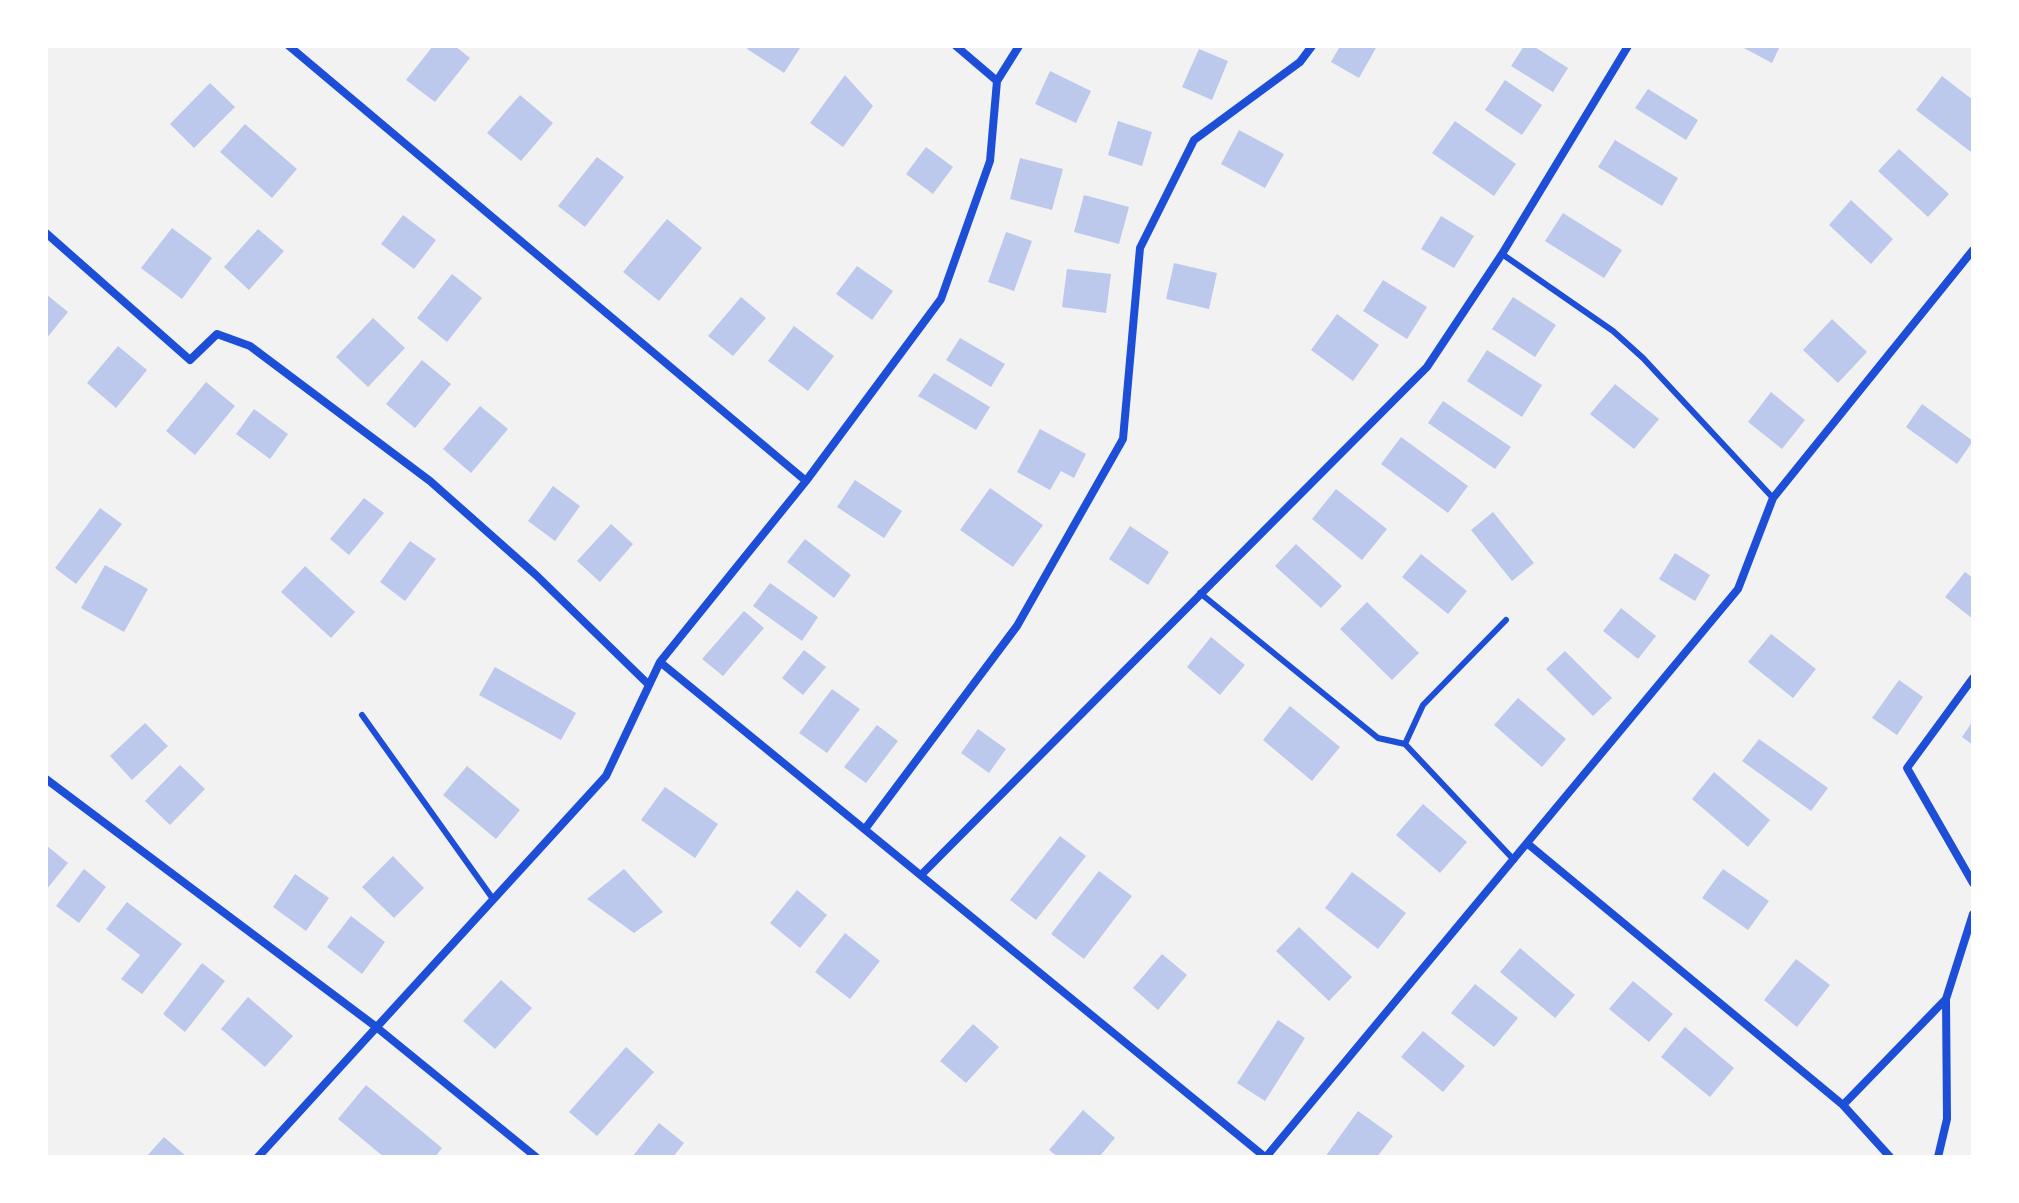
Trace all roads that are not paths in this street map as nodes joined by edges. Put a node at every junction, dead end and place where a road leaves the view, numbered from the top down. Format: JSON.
{"nodes":[{"id":1,"x":289,"y":46,"type":"edge"},
{"id":2,"x":956,"y":46,"type":"edge"},
{"id":3,"x":1019,"y":46,"type":"edge"},
{"id":4,"x":1312,"y":46,"type":"edge"},
{"id":5,"x":1628,"y":46,"type":"edge"},
{"id":6,"x":997,"y":81,"type":"junction"},
{"id":7,"x":46,"y":233,"type":"edge"},
{"id":8,"x":1973,"y":250,"type":"edge"},
{"id":9,"x":1502,"y":254,"type":"junction"},
{"id":10,"x":806,"y":481,"type":"junction"},
{"id":11,"x":1773,"y":498,"type":"junction"},
{"id":12,"x":1200,"y":593,"type":"junction"},
{"id":13,"x":1506,"y":620,"type":"dead end"},
{"id":14,"x":660,"y":662,"type":"junction"},
{"id":15,"x":1973,"y":678,"type":"edge"},
{"id":16,"x":649,"y":685,"type":"junction"},
{"id":17,"x":362,"y":715,"type":"dead end"},
{"id":18,"x":1405,"y":744,"type":"junction"},
{"id":19,"x":46,"y":779,"type":"edge"},
{"id":20,"x":865,"y":829,"type":"junction"},
{"id":21,"x":1528,"y":844,"type":"junction"},
{"id":22,"x":1514,"y":860,"type":"junction"},
{"id":23,"x":921,"y":875,"type":"junction"},
{"id":24,"x":1973,"y":883,"type":"edge"},
{"id":25,"x":493,"y":899,"type":"junction"},
{"id":26,"x":1973,"y":914,"type":"edge"},
{"id":27,"x":1946,"y":999,"type":"junction"},
{"id":28,"x":375,"y":1026,"type":"junction"},
{"id":29,"x":1843,"y":1105,"type":"junction"},
{"id":30,"x":258,"y":1157,"type":"edge"},
{"id":31,"x":536,"y":1157,"type":"edge"},
{"id":32,"x":1266,"y":1157,"type":"edge"},
{"id":33,"x":1890,"y":1157,"type":"edge"},
{"id":34,"x":1938,"y":1157,"type":"edge"}],
"edges":[{"from":1,"to":10,"type":"street"},
{"from":2,"to":6,"type":"street"},
{"from":3,"to":6,"type":"street"},
{"from":4,"to":20,"type":"street"},
{"from":5,"to":9,"type":"street"},
{"from":6,"to":10,"type":"street"},
{"from":7,"to":16,"type":"street"},
{"from":8,"to":11,"type":"street"},
{"from":9,"to":11,"type":"lane"},
{"from":9,"to":12,"type":"street"},
{"from":10,"to":14,"type":"street"},
{"from":11,"to":21,"type":"street"},
{"from":12,"to":18,"type":"lane"},
{"from":12,"to":23,"type":"street"},
{"from":13,"to":18,"type":"lane"},
{"from":14,"to":16,"type":"street"},
{"from":14,"to":20,"type":"street"},
{"from":15,"to":24,"type":"street"},
{"from":16,"to":25,"type":"street"},
{"from":17,"to":25,"type":"lane"},
{"from":18,"to":22,"type":"lane"},
{"from":19,"to":28,"type":"street"},
{"from":20,"to":23,"type":"street"},
{"from":21,"to":22,"type":"street"},
{"from":21,"to":29,"type":"street"},
{"from":22,"to":32,"type":"street"},
{"from":23,"to":32,"type":"street"},
{"from":25,"to":28,"type":"street"},
{"from":26,"to":27,"type":"street"},
{"from":27,"to":29,"type":"street"},
{"from":27,"to":34,"type":"street"},
{"from":28,"to":30,"type":"street"},
{"from":28,"to":31,"type":"street"},
{"from":29,"to":33,"type":"street"}]}
